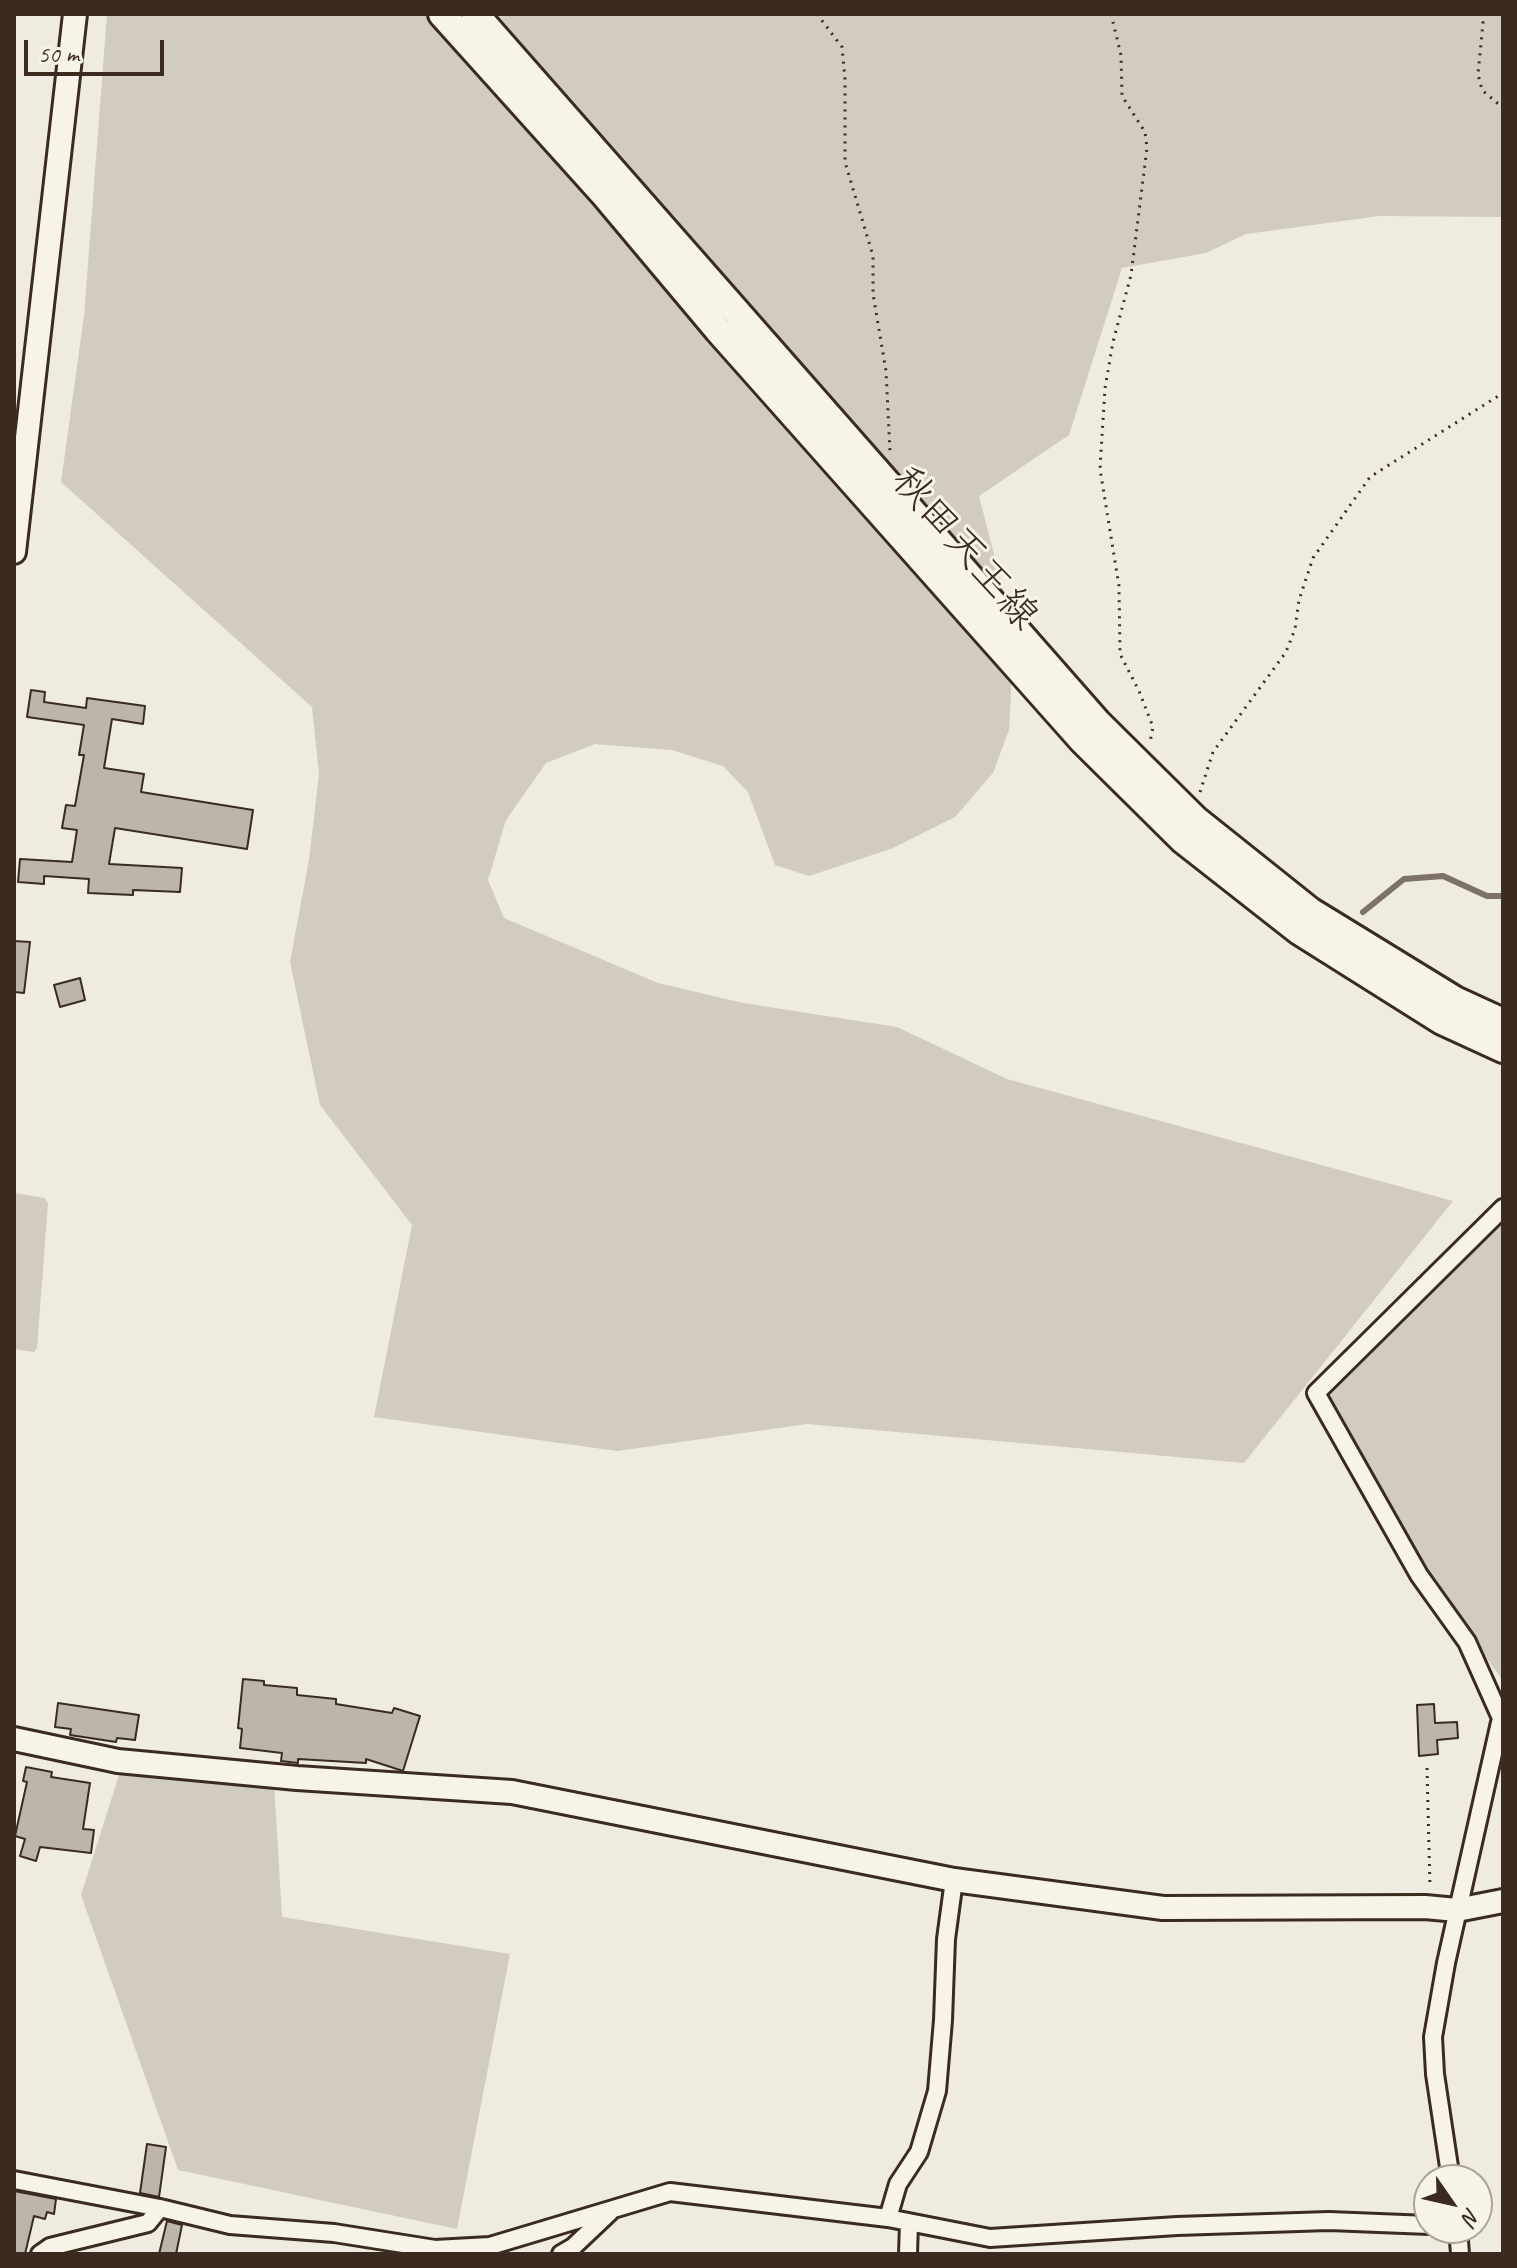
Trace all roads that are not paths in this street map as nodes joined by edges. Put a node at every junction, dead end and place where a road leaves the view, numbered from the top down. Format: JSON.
{"nodes":[{"id":1,"x":75,"y":14,"type":"edge"},
{"id":2,"x":442,"y":14,"type":"edge"},
{"id":3,"x":475,"y":14,"type":"edge"},
{"id":4,"x":14,"y":552,"type":"edge"},
{"id":5,"x":1503,"y":1022,"type":"edge"},
{"id":6,"x":1503,"y":1049,"type":"edge"},
{"id":7,"x":1503,"y":1208,"type":"edge"},
{"id":8,"x":14,"y":1739,"type":"edge"},
{"id":9,"x":954,"y":1880,"type":"junction"},
{"id":10,"x":1503,"y":1901,"type":"edge"},
{"id":11,"x":1457,"y":1910,"type":"junction"},
{"id":12,"x":1449,"y":2164,"type":"edge"},
{"id":13,"x":14,"y":2180,"type":"edge"},
{"id":14,"x":160,"y":2208,"type":"junction"},
{"id":15,"x":614,"y":2208,"type":"junction"},
{"id":16,"x":888,"y":2218,"type":"junction"},
{"id":17,"x":909,"y":2223,"type":"junction"},
{"id":18,"x":1413,"y":2225,"type":"edge"},
{"id":19,"x":40,"y":2254,"type":"edge"},
{"id":20,"x":561,"y":2254,"type":"edge"},
{"id":21,"x":908,"y":2254,"type":"edge"}],
"edges":[{"from":1,"to":4,"type":"street"},
{"from":2,"to":6,"type":"main road","name":"秋田天王線"},
{"from":3,"to":5,"type":"main road","name":"秋田天王線"},
{"from":7,"to":11,"type":"street"},
{"from":8,"to":9,"type":"street"},
{"from":9,"to":11,"type":"street"},
{"from":9,"to":16,"type":"street"},
{"from":10,"to":11,"type":"street"},
{"from":11,"to":12,"type":"street"},
{"from":13,"to":14,"type":"street"},
{"from":14,"to":15,"type":"street"},
{"from":14,"to":19,"type":"street"},
{"from":15,"to":16,"type":"street"},
{"from":15,"to":20,"type":"street"},
{"from":16,"to":17,"type":"street"},
{"from":17,"to":18,"type":"street"},
{"from":17,"to":21,"type":"street"}]}
